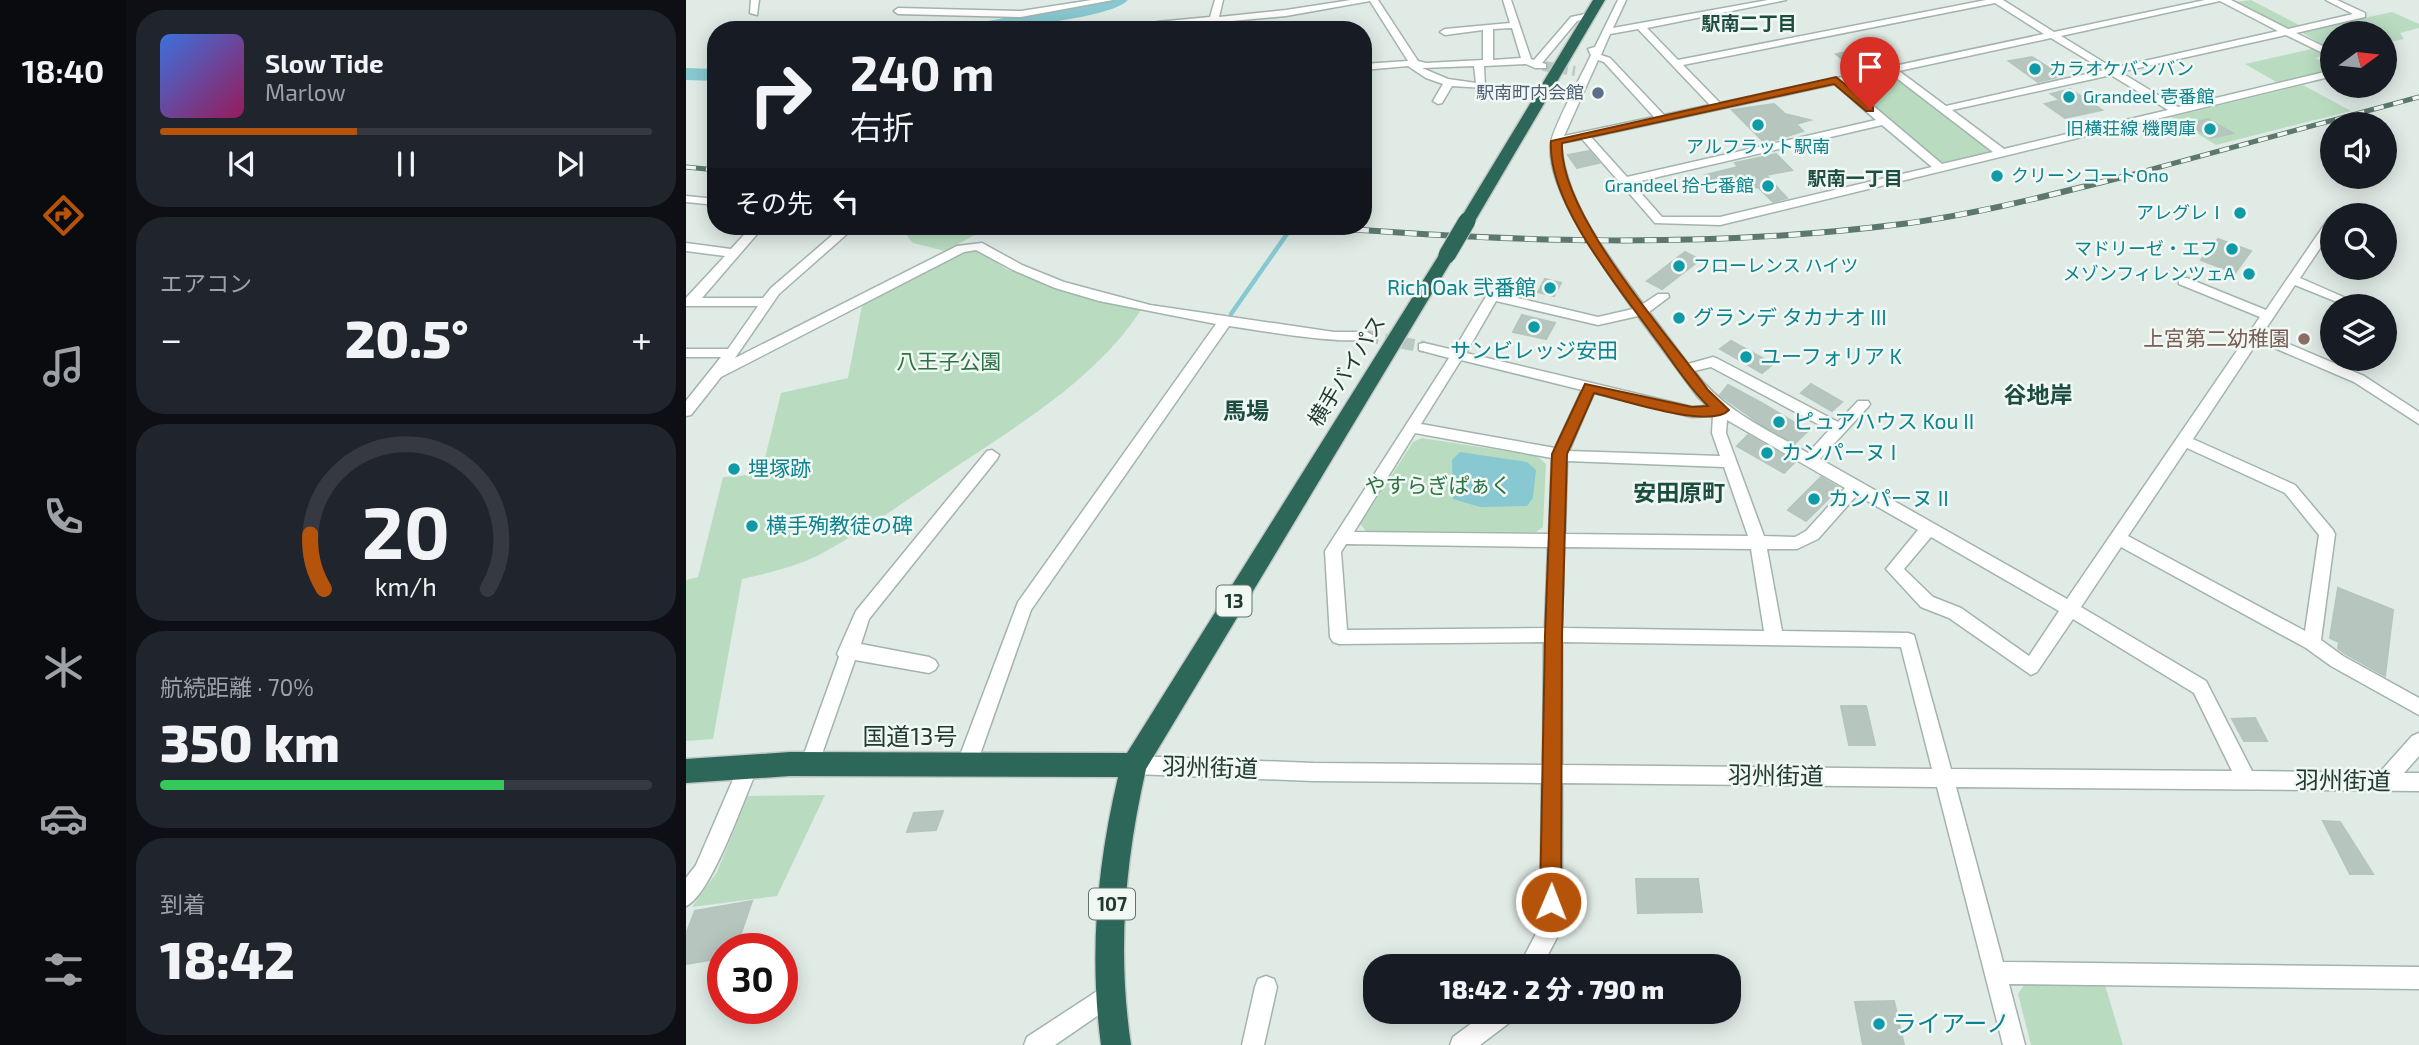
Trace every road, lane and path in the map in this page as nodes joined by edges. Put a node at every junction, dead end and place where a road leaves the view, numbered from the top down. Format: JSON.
{"nodes":[{"id":1,"x":755,"y":0,"type":"edge"},
{"id":2,"x":1109,"y":0,"type":"edge"},
{"id":3,"x":1219,"y":0,"type":"edge"},
{"id":4,"x":1367,"y":0,"type":"edge"},
{"id":5,"x":1374,"y":0,"type":"edge"},
{"id":6,"x":1507,"y":0,"type":"edge"},
{"id":7,"x":1599,"y":0,"type":"edge"},
{"id":8,"x":1607,"y":0,"type":"edge"},
{"id":9,"x":1622,"y":0,"type":"edge"},
{"id":10,"x":1782,"y":0,"type":"edge"},
{"id":11,"x":1997,"y":0,"type":"edge"},
{"id":12,"x":2217,"y":0,"type":"edge"},
{"id":13,"x":2224,"y":0,"type":"edge"},
{"id":14,"x":2330,"y":0,"type":"edge"},
{"id":15,"x":1745,"y":3,"type":"edge"},
{"id":16,"x":898,"y":11,"type":"dead end"},
{"id":17,"x":754,"y":13,"type":"dead end"},
{"id":18,"x":1590,"y":16,"type":"junction"},
{"id":19,"x":1214,"y":19,"type":"junction"},
{"id":20,"x":1195,"y":21,"type":"edge"},
{"id":21,"x":1515,"y":24,"type":"junction"},
{"id":22,"x":1640,"y":26,"type":"junction"},
{"id":23,"x":1488,"y":27,"type":"junction"},
{"id":24,"x":1445,"y":32,"type":"dead end"},
{"id":25,"x":1609,"y":32,"type":"junction"},
{"id":26,"x":2287,"y":32,"type":"junction"},
{"id":27,"x":2052,"y":35,"type":"junction"},
{"id":28,"x":2320,"y":48,"type":"edge"},
{"id":29,"x":1597,"y":57,"type":"junction"},
{"id":30,"x":1414,"y":63,"type":"junction"},
{"id":31,"x":1677,"y":63,"type":"junction"},
{"id":32,"x":1484,"y":64,"type":"junction"},
{"id":33,"x":1535,"y":64,"type":"junction"},
{"id":34,"x":1372,"y":66,"type":"edge"},
{"id":35,"x":1891,"y":69,"type":"junction"},
{"id":36,"x":2112,"y":72,"type":"junction"},
{"id":37,"x":2320,"y":76,"type":"edge"},
{"id":38,"x":1836,"y":80,"type":"junction"},
{"id":39,"x":1448,"y":85,"type":"junction"},
{"id":40,"x":1438,"y":101,"type":"dead end"},
{"id":41,"x":1717,"y":106,"type":"junction"},
{"id":42,"x":1945,"y":109,"type":"junction"},
{"id":43,"x":2177,"y":111,"type":"junction"},
{"id":44,"x":1661,"y":118,"type":"junction"},
{"id":45,"x":1884,"y":121,"type":"junction"},
{"id":46,"x":1584,"y":135,"type":"junction"},
{"id":47,"x":1556,"y":141,"type":"junction"},
{"id":48,"x":2003,"y":153,"type":"junction"},
{"id":49,"x":1941,"y":169,"type":"junction"},
{"id":50,"x":1623,"y":181,"type":"junction"},
{"id":51,"x":686,"y":199,"type":"edge"},
{"id":52,"x":707,"y":201,"type":"edge"},
{"id":53,"x":750,"y":235,"type":"edge"},
{"id":54,"x":840,"y":235,"type":"edge"},
{"id":55,"x":2320,"y":240,"type":"edge"},
{"id":56,"x":686,"y":247,"type":"edge"},
{"id":57,"x":734,"y":253,"type":"junction"},
{"id":58,"x":2293,"y":280,"type":"junction"},
{"id":59,"x":2183,"y":281,"type":"dead end"},
{"id":60,"x":2328,"y":294,"type":"edge"},
{"id":61,"x":1663,"y":298,"type":"dead end"},
{"id":62,"x":689,"y":302,"type":"edge"},
{"id":63,"x":767,"y":302,"type":"junction"},
{"id":64,"x":1641,"y":311,"type":"junction"},
{"id":65,"x":2269,"y":316,"type":"junction"},
{"id":66,"x":1226,"y":320,"type":"junction"},
{"id":67,"x":2256,"y":335,"type":"junction"},
{"id":68,"x":1367,"y":336,"type":"tunnel mouth"},
{"id":69,"x":1424,"y":347,"type":"tunnel mouth"},
{"id":70,"x":686,"y":353,"type":"edge"},
{"id":71,"x":732,"y":353,"type":"junction"},
{"id":72,"x":1458,"y":354,"type":"junction"},
{"id":73,"x":1685,"y":369,"type":"junction"},
{"id":74,"x":717,"y":373,"type":"junction"},
{"id":75,"x":1590,"y":387,"type":"junction"},
{"id":76,"x":1863,"y":404,"type":"dead end"},
{"id":77,"x":1721,"y":410,"type":"junction"},
{"id":78,"x":686,"y":411,"type":"edge"},
{"id":79,"x":2419,"y":419,"type":"edge"},
{"id":80,"x":1411,"y":428,"type":"junction"},
{"id":81,"x":1839,"y":429,"type":"junction"},
{"id":82,"x":2185,"y":441,"type":"junction"},
{"id":83,"x":1560,"y":454,"type":"junction"},
{"id":84,"x":992,"y":455,"type":"dead end"},
{"id":85,"x":1810,"y":460,"type":"junction"},
{"id":86,"x":1730,"y":462,"type":"junction"},
{"id":87,"x":1856,"y":486,"type":"junction"},
{"id":88,"x":1929,"y":528,"type":"junction"},
{"id":89,"x":1340,"y":538,"type":"junction"},
{"id":90,"x":2118,"y":538,"type":"junction"},
{"id":91,"x":1556,"y":540,"type":"junction"},
{"id":92,"x":1758,"y":543,"type":"junction"},
{"id":93,"x":2070,"y":609,"type":"junction"},
{"id":94,"x":1553,"y":635,"type":"junction"},
{"id":95,"x":1774,"y":637,"type":"junction"},
{"id":96,"x":2312,"y":643,"type":"junction"},
{"id":97,"x":846,"y":654,"type":"junction"},
{"id":98,"x":929,"y":664,"type":"dead end"},
{"id":99,"x":2419,"y":707,"type":"edge"},
{"id":100,"x":2419,"y":742,"type":"edge"},
{"id":101,"x":809,"y":765,"type":"junction"},
{"id":102,"x":1134,"y":765,"type":"junction"},
{"id":103,"x":966,"y":766,"type":"junction"},
{"id":104,"x":748,"y":767,"type":"junction"},
{"id":105,"x":686,"y":771,"type":"edge"},
{"id":106,"x":1552,"y":774,"type":"junction"},
{"id":107,"x":1942,"y":778,"type":"junction"},
{"id":108,"x":2246,"y":779,"type":"junction"},
{"id":109,"x":2384,"y":781,"type":"junction"},
{"id":110,"x":2419,"y":782,"type":"edge"},
{"id":111,"x":686,"y":896,"type":"edge"},
{"id":112,"x":1537,"y":954,"type":"edge"},
{"id":113,"x":1994,"y":973,"type":"junction"},
{"id":114,"x":2419,"y":978,"type":"edge"},
{"id":115,"x":1266,"y":987,"type":"dead end"},
{"id":116,"x":1108,"y":995,"type":"junction"},
{"id":117,"x":1488,"y":1024,"type":"edge"},
{"id":118,"x":1035,"y":1045,"type":"edge"},
{"id":119,"x":1116,"y":1045,"type":"edge"},
{"id":120,"x":1253,"y":1045,"type":"edge"},
{"id":121,"x":1461,"y":1045,"type":"edge"},
{"id":122,"x":2014,"y":1045,"type":"edge"}],
"edges":[{"from":1,"to":17,"type":"street"},
{"from":2,"to":16,"type":"street"},
{"from":3,"to":19,"type":"street"},
{"from":4,"to":19,"type":"street"},
{"from":5,"to":30,"type":"street"},
{"from":6,"to":21,"type":"street"},
{"from":7,"to":18,"type":"highway","name":"横手バイパス","number":"13"},
{"from":8,"to":29,"type":"street"},
{"from":9,"to":25,"type":"street"},
{"from":10,"to":15,"type":"street"},
{"from":11,"to":27,"type":"street"},
{"from":11,"to":31,"type":"street"},
{"from":12,"to":27,"type":"street"},
{"from":13,"to":26,"type":"street"},
{"from":14,"to":26,"type":"street"},
{"from":15,"to":22,"type":"street"},
{"from":18,"to":33,"type":"street"},
{"from":18,"to":102,"type":"highway","name":"横手バイパス","number":"13","bridge":true},
{"from":19,"to":20,"type":"street"},
{"from":21,"to":23,"type":"street"},
{"from":21,"to":33,"type":"street"},
{"from":22,"to":25,"type":"street"},
{"from":22,"to":31,"type":"street"},
{"from":23,"to":24,"type":"street"},
{"from":23,"to":32,"type":"street"},
{"from":25,"to":29,"type":"street"},
{"from":26,"to":28,"type":"street"},
{"from":26,"to":36,"type":"street"},
{"from":27,"to":35,"type":"street"},
{"from":27,"to":36,"type":"street"},
{"from":29,"to":44,"type":"street"},
{"from":29,"to":47,"type":"street"},
{"from":30,"to":32,"type":"street"},
{"from":30,"to":34,"type":"street"},
{"from":30,"to":39,"type":"street"},
{"from":31,"to":41,"type":"street"},
{"from":32,"to":33,"type":"street"},
{"from":32,"to":39,"type":"street"},
{"from":35,"to":38,"type":"street"},
{"from":35,"to":42,"type":"street"},
{"from":36,"to":42,"type":"street"},
{"from":36,"to":43,"type":"street"},
{"from":37,"to":43,"type":"street"},
{"from":38,"to":41,"type":"street"},
{"from":38,"to":45,"type":"street"},
{"from":39,"to":40,"type":"street"},
{"from":41,"to":44,"type":"street"},
{"from":42,"to":48,"type":"street"},
{"from":43,"to":48,"type":"street"},
{"from":44,"to":46,"type":"street"},
{"from":45,"to":49,"type":"street"},
{"from":45,"to":50,"type":"street"},
{"from":46,"to":47,"type":"street"},
{"from":46,"to":50,"type":"street"},
{"from":47,"to":64,"type":"street"},
{"from":48,"to":49,"type":"street"},
{"from":49,"to":50,"type":"street"},
{"from":51,"to":52,"type":"street"},
{"from":53,"to":57,"type":"street"},
{"from":54,"to":63,"type":"street"},
{"from":55,"to":58,"type":"street"},
{"from":56,"to":57,"type":"street"},
{"from":57,"to":62,"type":"street"},
{"from":58,"to":60,"type":"street"},
{"from":58,"to":65,"type":"street"},
{"from":59,"to":65,"type":"street"},
{"from":61,"to":64,"type":"street"},
{"from":62,"to":63,"type":"street"},
{"from":63,"to":71,"type":"street"},
{"from":64,"to":72,"type":"street"},
{"from":64,"to":73,"type":"street"},
{"from":65,"to":67,"type":"street"},
{"from":66,"to":68,"type":"street"},
{"from":66,"to":74,"type":"street"},
{"from":66,"to":103,"type":"street"},
{"from":67,"to":79,"type":"street"},
{"from":67,"to":82,"type":"street"},
{"from":69,"to":72,"type":"street"},
{"from":70,"to":71,"type":"street"},
{"from":71,"to":74,"type":"street"},
{"from":72,"to":75,"type":"street"},
{"from":72,"to":80,"type":"street"},
{"from":73,"to":77,"type":"street"},
{"from":73,"to":81,"type":"street"},
{"from":74,"to":78,"type":"street"},
{"from":75,"to":77,"type":"street"},
{"from":75,"to":83,"type":"street"},
{"from":76,"to":81,"type":"street"},
{"from":77,"to":85,"type":"street"},
{"from":77,"to":86,"type":"street"},
{"from":80,"to":83,"type":"street"},
{"from":80,"to":89,"type":"street"},
{"from":81,"to":85,"type":"street"},
{"from":82,"to":90,"type":"street"},
{"from":82,"to":96,"type":"street"},
{"from":83,"to":86,"type":"street"},
{"from":83,"to":91,"type":"street"},
{"from":84,"to":97,"type":"street"},
{"from":85,"to":87,"type":"street"},
{"from":86,"to":92,"type":"street"},
{"from":87,"to":88,"type":"street"},
{"from":87,"to":92,"type":"street"},
{"from":88,"to":93,"type":"street"},
{"from":88,"to":93,"type":"street"},
{"from":89,"to":91,"type":"street"},
{"from":89,"to":94,"type":"street"},
{"from":90,"to":93,"type":"street"},
{"from":90,"to":96,"type":"street"},
{"from":91,"to":92,"type":"street"},
{"from":91,"to":94,"type":"street"},
{"from":92,"to":95,"type":"street"},
{"from":93,"to":108,"type":"street"},
{"from":94,"to":95,"type":"street"},
{"from":94,"to":106,"type":"street"},
{"from":95,"to":107,"type":"street"},
{"from":96,"to":99,"type":"street"},
{"from":97,"to":98,"type":"street"},
{"from":97,"to":101,"type":"street"},
{"from":100,"to":109,"type":"street"},
{"from":101,"to":103,"type":"highway","name":"国道13号"},
{"from":101,"to":104,"type":"highway","name":"国道13号"},
{"from":102,"to":103,"type":"highway","name":"国道13号"},
{"from":102,"to":106,"type":"street","name":"羽州街道"},
{"from":102,"to":116,"type":"highway","number":"107"},
{"from":104,"to":105,"type":"highway","name":"国道13号"},
{"from":104,"to":111,"type":"street"},
{"from":106,"to":107,"type":"street","name":"羽州街道"},
{"from":106,"to":112,"type":"street"},
{"from":107,"to":108,"type":"street","name":"羽州街道"},
{"from":107,"to":113,"type":"street"},
{"from":108,"to":109,"type":"street","name":"羽州街道"},
{"from":109,"to":110,"type":"street","name":"羽州街道"},
{"from":113,"to":114,"type":"street"},
{"from":113,"to":122,"type":"street"},
{"from":115,"to":120,"type":"street"},
{"from":116,"to":118,"type":"street"},
{"from":116,"to":119,"type":"highway","number":"107"},
{"from":117,"to":121,"type":"street"}]}
